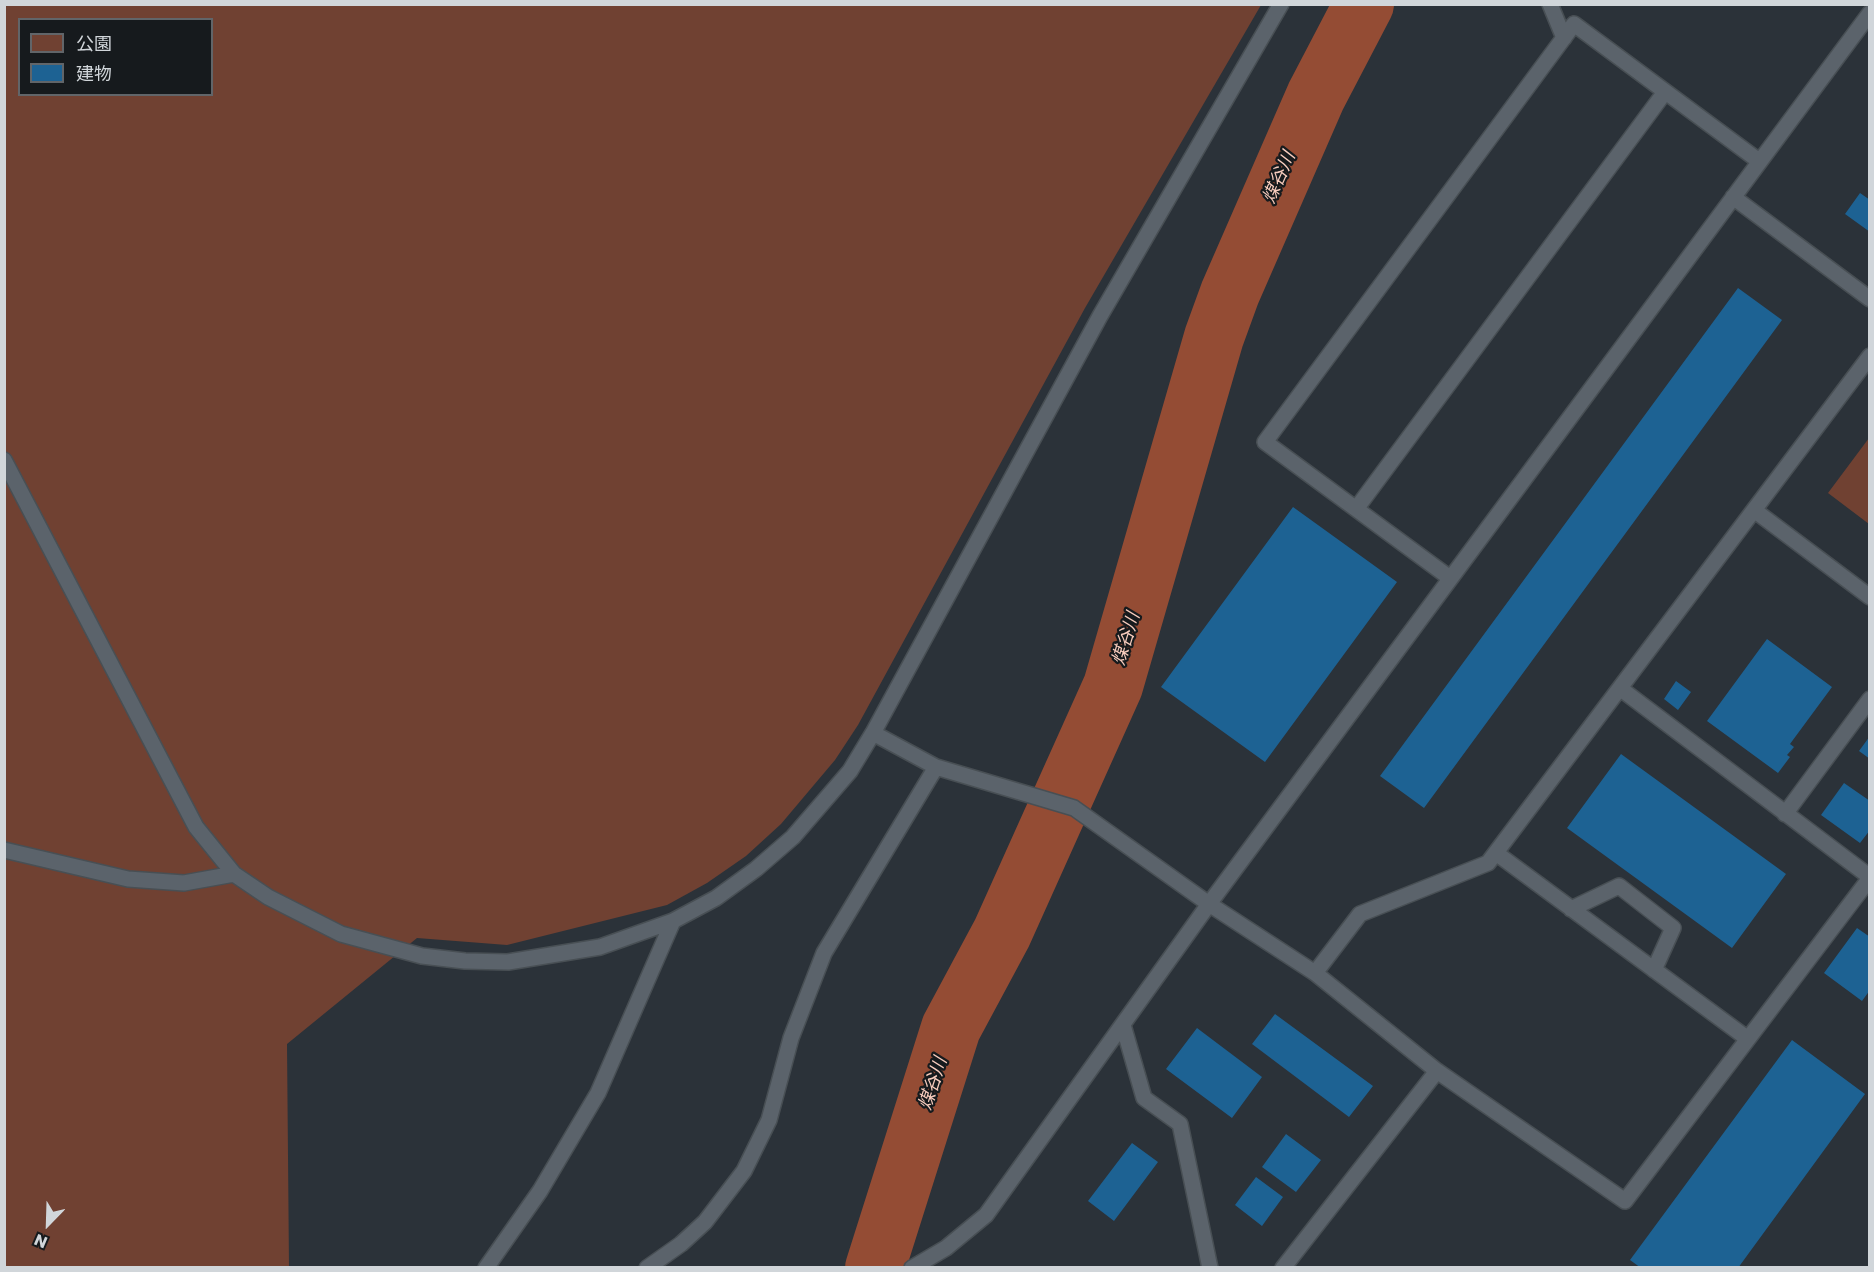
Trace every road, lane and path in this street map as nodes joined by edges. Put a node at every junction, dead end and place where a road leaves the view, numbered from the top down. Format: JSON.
{"nodes":[{"id":1,"x":1281,"y":4,"type":"edge"},
{"id":2,"x":1550,"y":4,"type":"edge"},
{"id":3,"x":1869,"y":13,"type":"edge"},
{"id":4,"x":1564,"y":38,"type":"junction"},
{"id":5,"x":1665,"y":92,"type":"junction"},
{"id":6,"x":1759,"y":161,"type":"junction"},
{"id":7,"x":1733,"y":197,"type":"junction"},
{"id":8,"x":1869,"y":299,"type":"edge"},
{"id":9,"x":1869,"y":356,"type":"edge"},
{"id":10,"x":4,"y":460,"type":"edge"},
{"id":11,"x":1356,"y":509,"type":"junction"},
{"id":12,"x":1754,"y":510,"type":"junction"},
{"id":13,"x":1450,"y":578,"type":"junction"},
{"id":14,"x":1869,"y":597,"type":"edge"},
{"id":15,"x":1621,"y":689,"type":"junction"},
{"id":16,"x":1869,"y":699,"type":"edge"},
{"id":17,"x":873,"y":733,"type":"junction"},
{"id":18,"x":936,"y":767,"type":"junction"},
{"id":19,"x":1785,"y":814,"type":"junction"},
{"id":20,"x":4,"y":850,"type":"edge"},
{"id":21,"x":1496,"y":853,"type":"junction"},
{"id":22,"x":234,"y":874,"type":"junction"},
{"id":23,"x":1869,"y":878,"type":"edge"},
{"id":24,"x":1209,"y":904,"type":"junction"},
{"id":25,"x":1571,"y":909,"type":"junction"},
{"id":26,"x":673,"y":921,"type":"junction"},
{"id":27,"x":1654,"y":970,"type":"junction"},
{"id":28,"x":1315,"y":973,"type":"junction"},
{"id":29,"x":1124,"y":1025,"type":"junction"},
{"id":30,"x":1748,"y":1039,"type":"junction"},
{"id":31,"x":1437,"y":1071,"type":"junction"},
{"id":32,"x":486,"y":1268,"type":"edge"},
{"id":33,"x":647,"y":1268,"type":"edge"},
{"id":34,"x":912,"y":1268,"type":"edge"},
{"id":35,"x":1210,"y":1268,"type":"edge"},
{"id":36,"x":1282,"y":1268,"type":"edge"}],
"edges":[{"from":1,"to":17,"type":"lane"},
{"from":2,"to":4,"type":"lane"},
{"from":3,"to":6,"type":"lane"},
{"from":4,"to":5,"type":"lane"},
{"from":4,"to":11,"type":"lane"},
{"from":5,"to":6,"type":"lane"},
{"from":5,"to":11,"type":"lane"},
{"from":6,"to":7,"type":"lane"},
{"from":7,"to":8,"type":"lane"},
{"from":7,"to":13,"type":"lane"},
{"from":9,"to":12,"type":"lane"},
{"from":10,"to":22,"type":"lane"},
{"from":11,"to":13,"type":"lane"},
{"from":12,"to":14,"type":"lane"},
{"from":12,"to":15,"type":"lane"},
{"from":13,"to":24,"type":"lane"},
{"from":15,"to":19,"type":"lane"},
{"from":15,"to":21,"type":"lane"},
{"from":16,"to":19,"type":"lane"},
{"from":17,"to":18,"type":"lane"},
{"from":17,"to":26,"type":"lane"},
{"from":18,"to":24,"type":"lane"},
{"from":18,"to":33,"type":"lane"},
{"from":19,"to":23,"type":"lane"},
{"from":20,"to":22,"type":"lane"},
{"from":21,"to":25,"type":"lane"},
{"from":21,"to":28,"type":"lane"},
{"from":22,"to":26,"type":"lane"},
{"from":23,"to":30,"type":"lane"},
{"from":24,"to":28,"type":"lane"},
{"from":24,"to":29,"type":"lane"},
{"from":25,"to":27,"type":"lane"},
{"from":25,"to":27,"type":"lane"},
{"from":26,"to":32,"type":"lane"},
{"from":27,"to":30,"type":"lane"},
{"from":28,"to":31,"type":"lane"},
{"from":29,"to":34,"type":"lane"},
{"from":29,"to":35,"type":"lane"},
{"from":30,"to":31,"type":"lane"},
{"from":31,"to":36,"type":"lane"}]}
